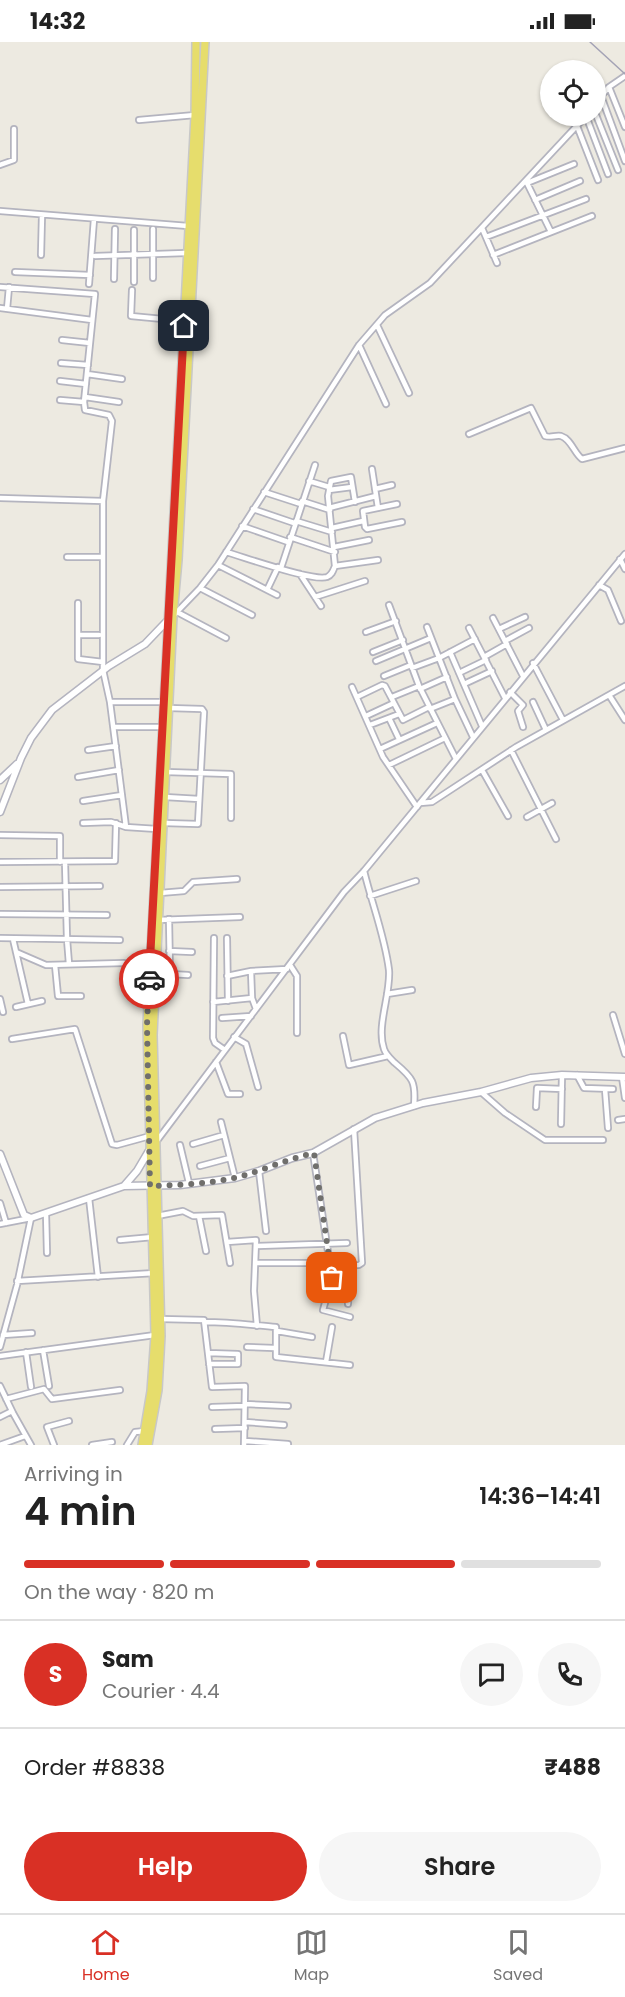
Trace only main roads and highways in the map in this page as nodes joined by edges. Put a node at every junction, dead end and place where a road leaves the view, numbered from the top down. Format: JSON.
{"nodes":[{"id":1,"x":196,"y":42,"type":"edge"},
{"id":2,"x":205,"y":42,"type":"edge"},
{"id":3,"x":178,"y":476,"type":"junction"},
{"id":4,"x":166,"y":705,"type":"junction"},
{"id":5,"x":153,"y":1139,"type":"junction"},
{"id":6,"x":153,"y":1186,"type":"junction"},
{"id":7,"x":142,"y":1445,"type":"edge"},
{"id":8,"x":148,"y":1445,"type":"edge"}],
"edges":[{"from":1,"to":3,"type":"main road"},
{"from":2,"to":3,"type":"main road"},
{"from":3,"to":4,"type":"main road"},
{"from":4,"to":5,"type":"main road"},
{"from":4,"to":5,"type":"main road"},
{"from":5,"to":6,"type":"main road"},
{"from":5,"to":6,"type":"main road"},
{"from":6,"to":7,"type":"main road"},
{"from":6,"to":8,"type":"main road"}]}
